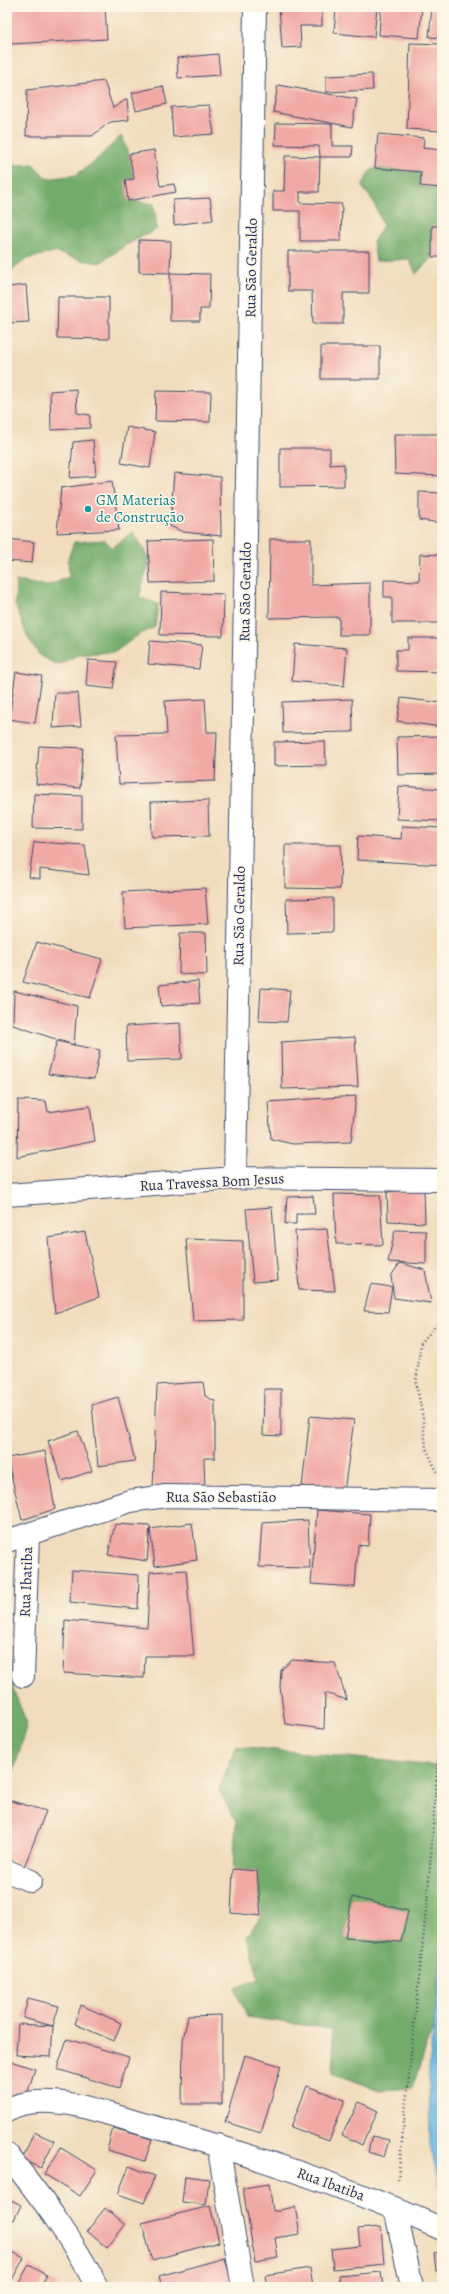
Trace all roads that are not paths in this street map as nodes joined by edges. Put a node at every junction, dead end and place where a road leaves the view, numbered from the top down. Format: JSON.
{"nodes":[{"id":1,"x":255,"y":7,"type":"edge"},
{"id":2,"x":235,"y":1178,"type":"junction"},
{"id":3,"x":442,"y":1180,"type":"edge"},
{"id":4,"x":7,"y":1195,"type":"edge"},
{"id":5,"x":442,"y":1500,"type":"edge"},
{"id":6,"x":17,"y":1538,"type":"edge"},
{"id":7,"x":23,"y":1676,"type":"dead end"},
{"id":8,"x":7,"y":1871,"type":"edge"},
{"id":9,"x":31,"y":1881,"type":"dead end"},
{"id":10,"x":7,"y":2111,"type":"edge"},
{"id":11,"x":218,"y":2145,"type":"junction"},
{"id":12,"x":7,"y":2154,"type":"edge"},
{"id":13,"x":395,"y":2208,"type":"junction"},
{"id":14,"x":442,"y":2229,"type":"edge"},
{"id":15,"x":97,"y":2287,"type":"edge"},
{"id":16,"x":244,"y":2287,"type":"edge"},
{"id":17,"x":412,"y":2287,"type":"edge"}],
"edges":[{"from":1,"to":2,"type":"street","name":"Rua São Geraldo"},
{"from":2,"to":3,"type":"street","name":"Rua Travessa Bom Jesus"},
{"from":2,"to":4,"type":"street","name":"Rua Travessa Bom Jesus"},
{"from":5,"to":6,"type":"street","name":"Rua São Sebastião"},
{"from":6,"to":7,"type":"street","name":"Rua Ibatiba"},
{"from":8,"to":9,"type":"street"},
{"from":10,"to":11,"type":"street","name":"Rua Ibatiba"},
{"from":11,"to":13,"type":"street","name":"Rua Ibatiba"},
{"from":11,"to":16,"type":"street"},
{"from":12,"to":15,"type":"street"},
{"from":13,"to":14,"type":"street","name":"Rua Ibatiba"},
{"from":13,"to":17,"type":"street"}]}
